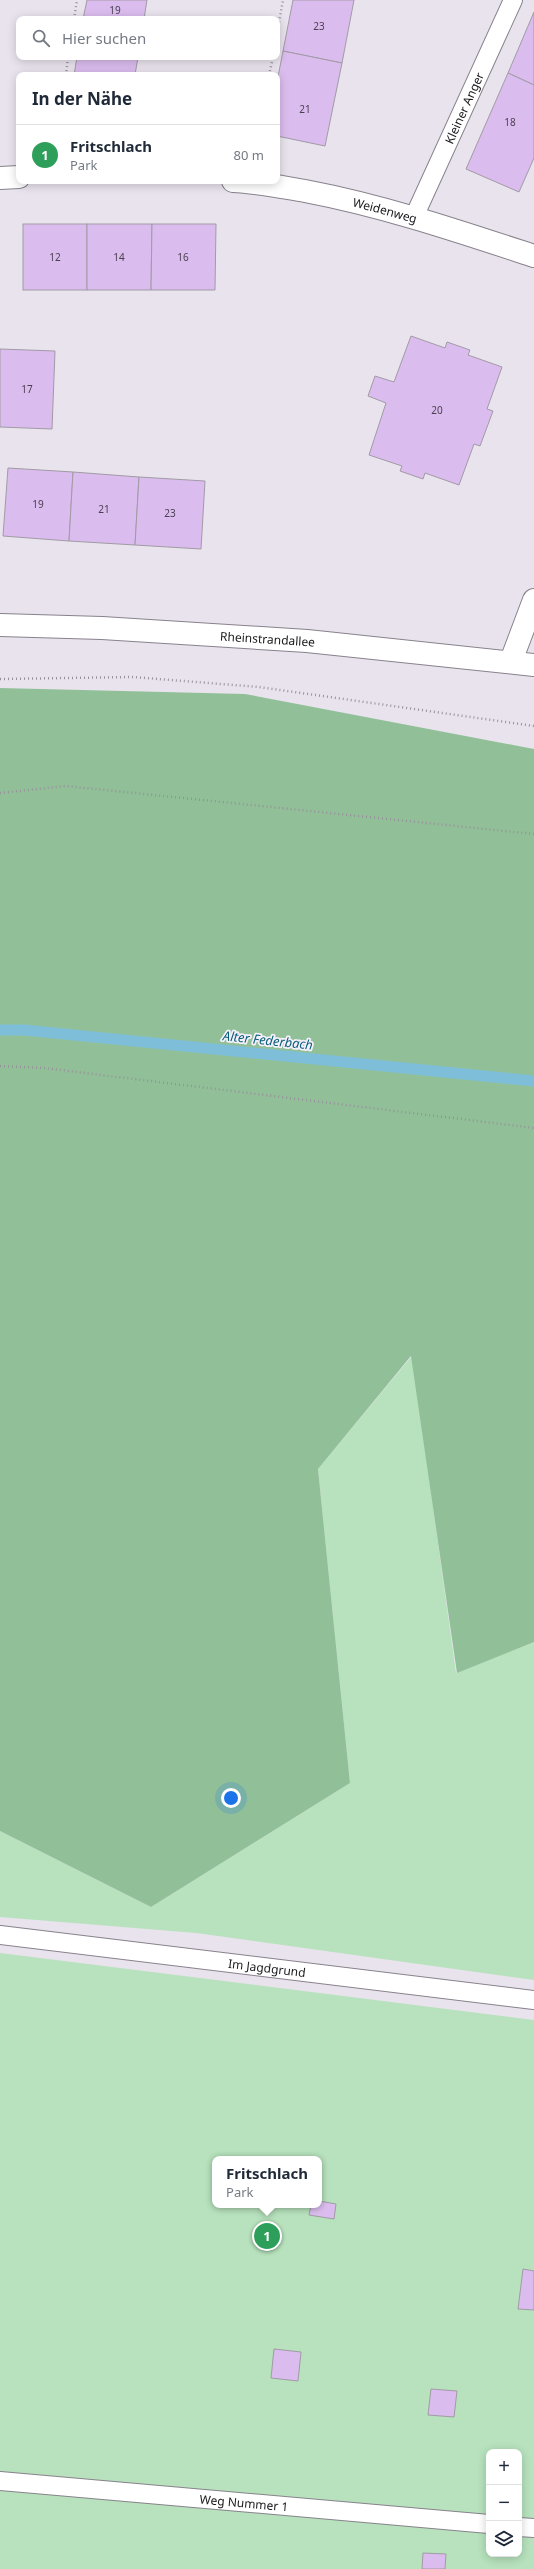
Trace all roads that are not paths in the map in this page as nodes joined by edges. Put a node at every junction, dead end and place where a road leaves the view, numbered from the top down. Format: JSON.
{"nodes":[{"id":1,"x":513,"y":0,"type":"edge"},
{"id":2,"x":16,"y":177,"type":"edge"},
{"id":3,"x":0,"y":178,"type":"edge"},
{"id":4,"x":266,"y":184,"type":"edge"},
{"id":5,"x":414,"y":216,"type":"junction"},
{"id":6,"x":534,"y":256,"type":"edge"},
{"id":7,"x":534,"y":600,"type":"edge"},
{"id":8,"x":0,"y":625,"type":"edge"},
{"id":9,"x":511,"y":662,"type":"junction"},
{"id":10,"x":534,"y":665,"type":"edge"},
{"id":11,"x":0,"y":1935,"type":"edge"},
{"id":12,"x":534,"y":2000,"type":"edge"},
{"id":13,"x":0,"y":2481,"type":"edge"},
{"id":14,"x":486,"y":2524,"type":"edge"},
{"id":15,"x":522,"y":2527,"type":"edge"},
{"id":16,"x":534,"y":2528,"type":"edge"}],
"edges":[{"from":1,"to":5,"type":"lane","name":"Kleiner Anger"},
{"from":2,"to":3,"type":"street"},
{"from":4,"to":5,"type":"street","name":"Weidenweg"},
{"from":5,"to":6,"type":"street","name":"Weidenweg"},
{"from":7,"to":9,"type":"street"},
{"from":8,"to":9,"type":"street","name":"Rheinstrandallee"},
{"from":9,"to":10,"type":"street","name":"Rheinstrandallee"},
{"from":11,"to":12,"type":"lane","name":"Im Jagdgrund"},
{"from":13,"to":14,"type":"lane","name":"Weg Nummer 1"},
{"from":15,"to":16,"type":"lane"}]}
